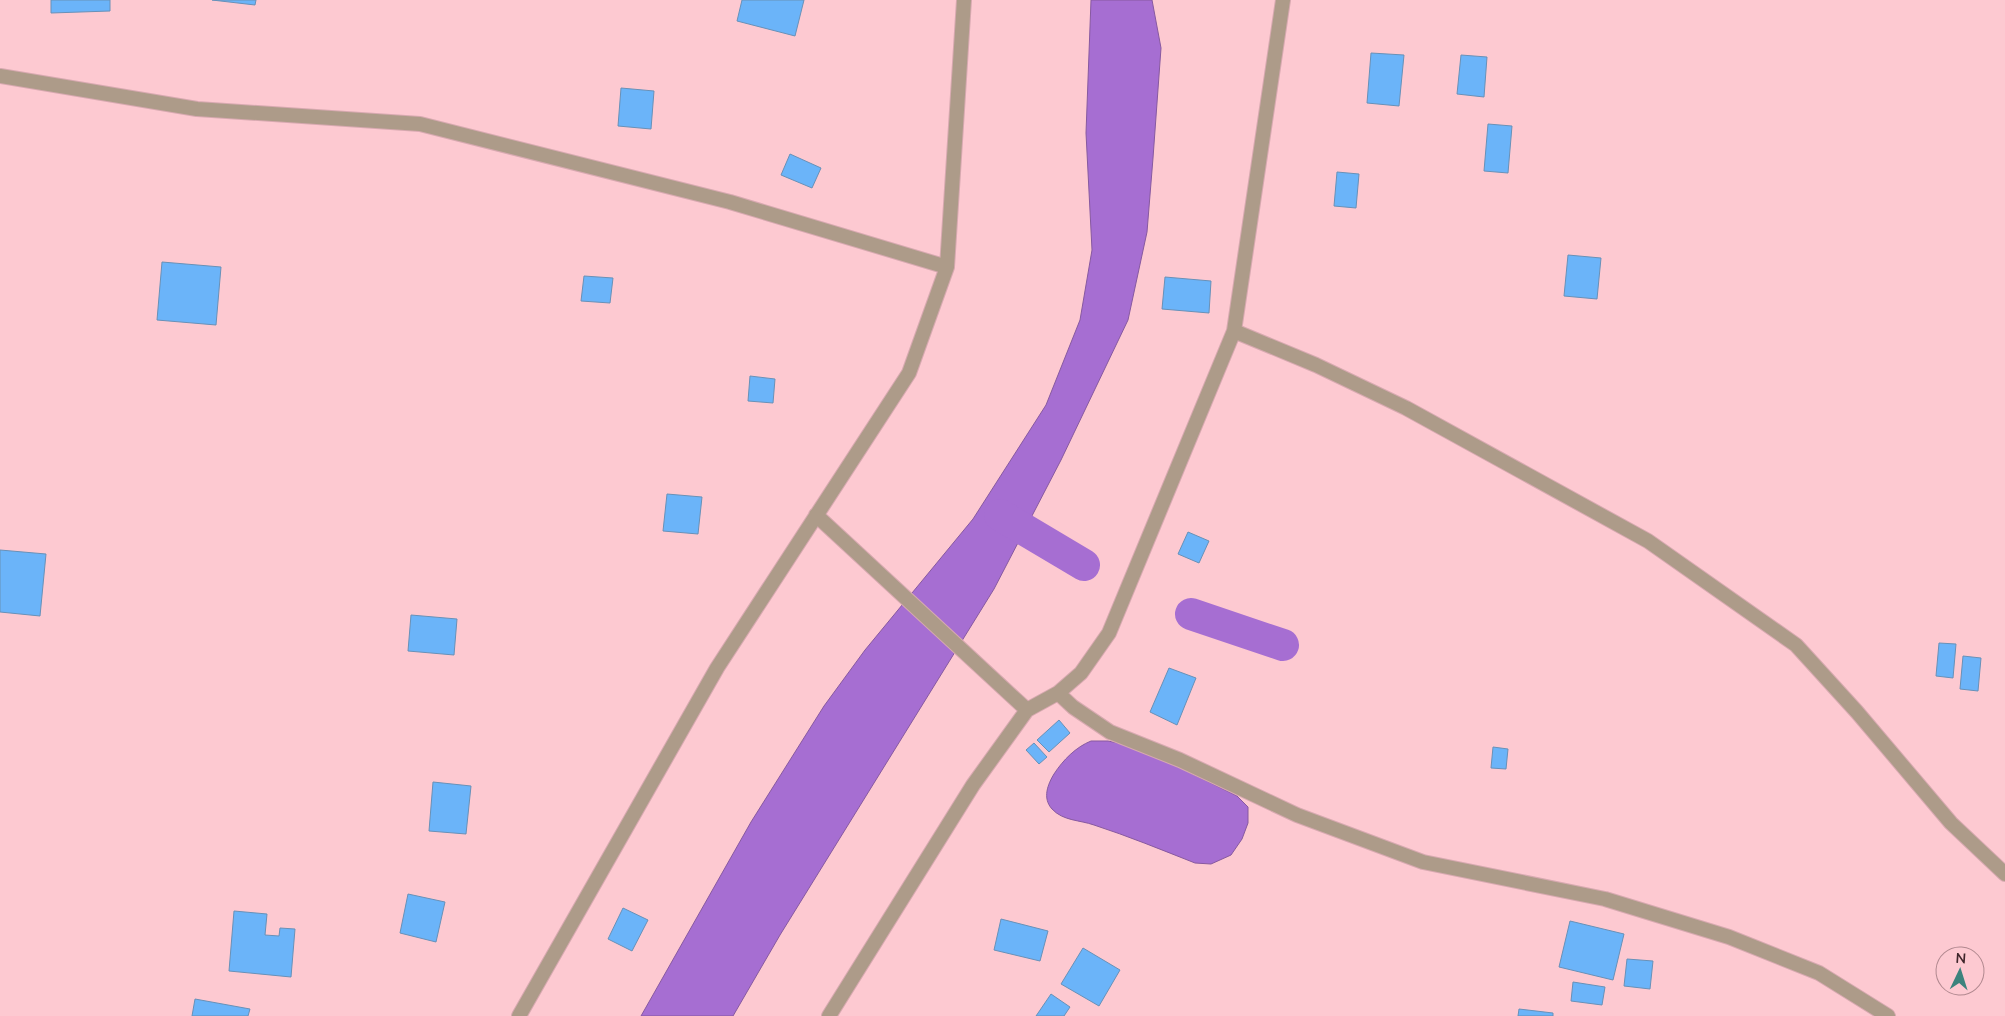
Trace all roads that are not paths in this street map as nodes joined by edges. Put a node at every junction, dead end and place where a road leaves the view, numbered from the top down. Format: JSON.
{"nodes":[{"id":1,"x":964,"y":0,"type":"edge"},
{"id":2,"x":1283,"y":0,"type":"edge"},
{"id":3,"x":0,"y":76,"type":"edge"},
{"id":4,"x":947,"y":267,"type":"junction"},
{"id":5,"x":1234,"y":331,"type":"junction"},
{"id":6,"x":816,"y":516,"type":"junction"},
{"id":7,"x":1058,"y":693,"type":"junction"},
{"id":8,"x":1027,"y":710,"type":"junction"},
{"id":9,"x":2005,"y":874,"type":"edge"},
{"id":10,"x":520,"y":1016,"type":"edge"},
{"id":11,"x":829,"y":1016,"type":"edge"},
{"id":12,"x":1888,"y":1016,"type":"edge"}],
"edges":[{"from":1,"to":4,"type":"street"},
{"from":2,"to":5,"type":"street"},
{"from":3,"to":4,"type":"street"},
{"from":4,"to":6,"type":"street"},
{"from":5,"to":7,"type":"street"},
{"from":5,"to":9,"type":"street"},
{"from":6,"to":8,"type":"street"},
{"from":6,"to":10,"type":"street"},
{"from":7,"to":8,"type":"street"},
{"from":7,"to":12,"type":"street"},
{"from":8,"to":11,"type":"street"}]}
